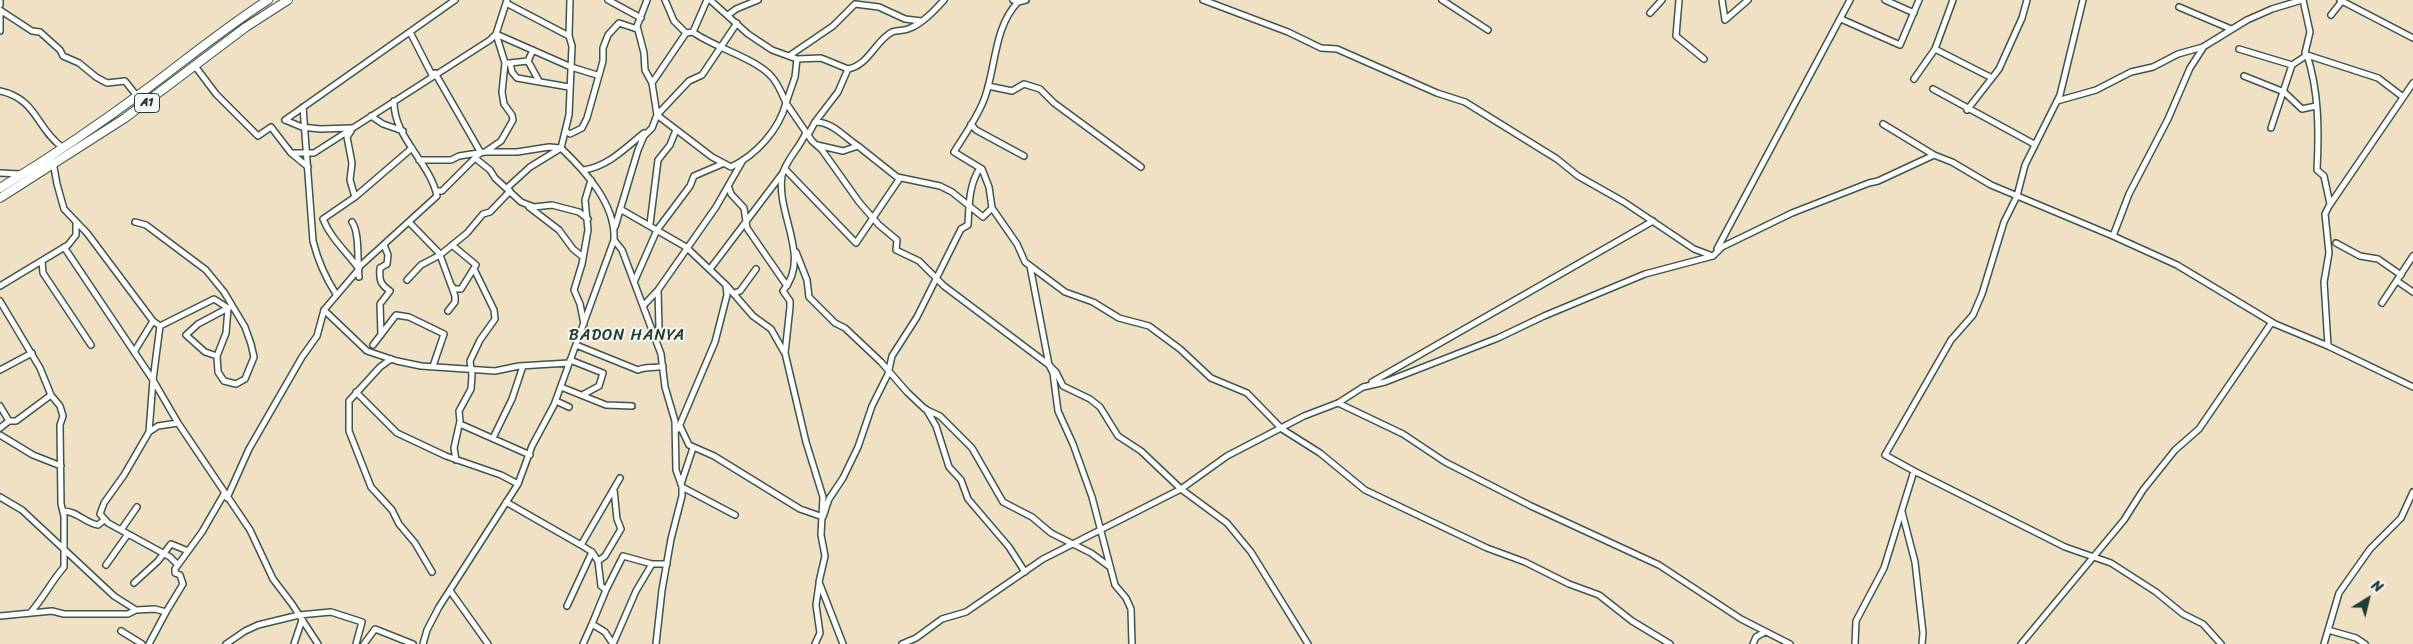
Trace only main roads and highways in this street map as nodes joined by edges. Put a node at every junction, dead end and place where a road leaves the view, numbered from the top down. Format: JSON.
{"nodes":[{"id":1,"x":268,"y":0,"type":"edge"},
{"id":2,"x":288,"y":0,"type":"edge"},
{"id":3,"x":118,"y":109,"type":"junction"},
{"id":4,"x":125,"y":118,"type":"junction"},
{"id":5,"x":0,"y":188,"type":"edge"},
{"id":6,"x":0,"y":198,"type":"edge"}],
"edges":[{"from":1,"to":3,"type":"highway","number":"A1"},
{"from":2,"to":4,"type":"highway","number":"A1"},
{"from":3,"to":4,"type":"highway"},
{"from":3,"to":5,"type":"highway","number":"A1"},
{"from":4,"to":6,"type":"highway","number":"A1"}]}
